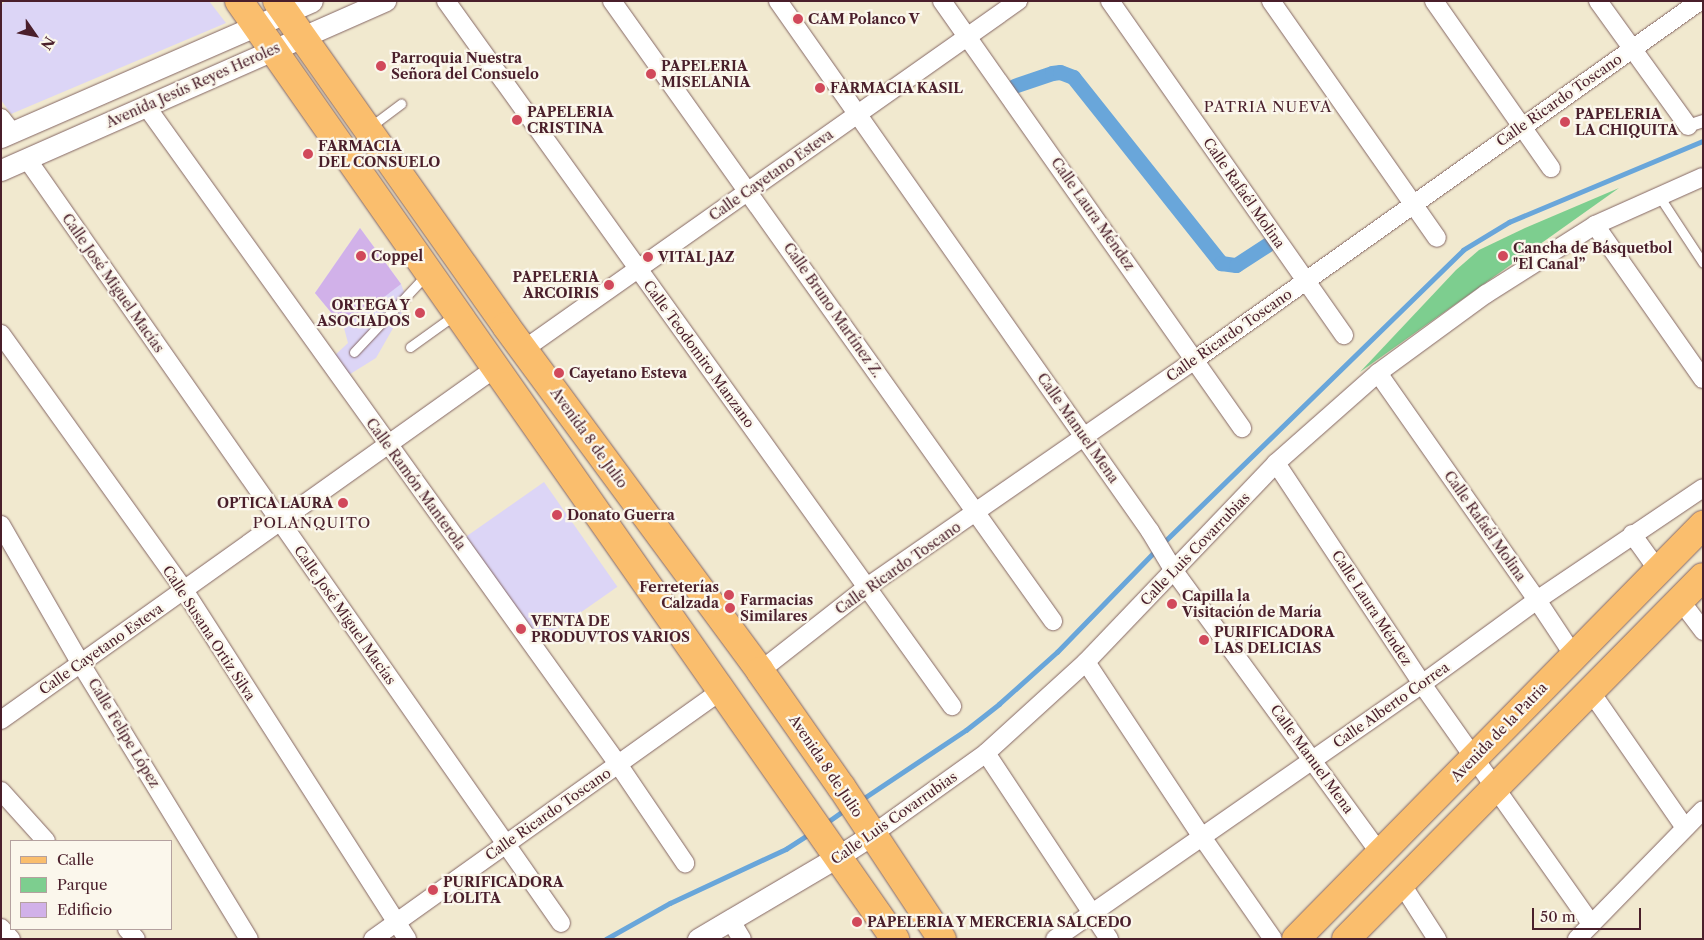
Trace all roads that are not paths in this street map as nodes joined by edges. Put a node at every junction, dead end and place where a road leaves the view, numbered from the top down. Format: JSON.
{"nodes":[{"id":1,"x":239,"y":1,"type":"edge"},
{"id":2,"x":312,"y":1,"type":"edge"},
{"id":3,"x":385,"y":1,"type":"edge"},
{"id":4,"x":446,"y":1,"type":"edge"},
{"id":5,"x":612,"y":1,"type":"edge"},
{"id":6,"x":778,"y":1,"type":"edge"},
{"id":7,"x":942,"y":1,"type":"edge"},
{"id":8,"x":1018,"y":1,"type":"edge"},
{"id":9,"x":1110,"y":1,"type":"edge"},
{"id":10,"x":1271,"y":1,"type":"edge"},
{"id":11,"x":1434,"y":1,"type":"edge"},
{"id":12,"x":1598,"y":1,"type":"edge"},
{"id":13,"x":1700,"y":1,"type":"edge"},
{"id":14,"x":280,"y":7,"type":"edge"},
{"id":15,"x":257,"y":25,"type":"junction"},
{"id":16,"x":967,"y":36,"type":"junction"},
{"id":17,"x":301,"y":37,"type":"junction"},
{"id":18,"x":1632,"y":48,"type":"junction"},
{"id":19,"x":274,"y":50,"type":"junction"},
{"id":20,"x":401,"y":104,"type":"dead end"},
{"id":21,"x":146,"y":106,"type":"junction"},
{"id":22,"x":857,"y":114,"type":"junction"},
{"id":23,"x":1695,"y":123,"type":"edge"},
{"id":24,"x":1522,"y":127,"type":"junction"},
{"id":25,"x":5,"y":129,"type":"edge"},
{"id":26,"x":366,"y":130,"type":"junction"},
{"id":27,"x":27,"y":159,"type":"junction"},
{"id":28,"x":1551,"y":168,"type":"dead end"},
{"id":29,"x":1,"y":170,"type":"edge"},
{"id":30,"x":1703,"y":177,"type":"edge"},
{"id":31,"x":748,"y":191,"type":"junction"},
{"id":32,"x":1660,"y":196,"type":"junction"},
{"id":33,"x":1413,"y":204,"type":"junction"},
{"id":34,"x":1595,"y":225,"type":"junction"},
{"id":35,"x":1437,"y":238,"type":"dead end"},
{"id":36,"x":1703,"y":263,"type":"edge"},
{"id":37,"x":638,"y":268,"type":"junction"},
{"id":38,"x":428,"y":273,"type":"junction"},
{"id":39,"x":1306,"y":281,"type":"junction"},
{"id":40,"x":456,"y":314,"type":"junction"},
{"id":41,"x":1,"y":334,"type":"edge"},
{"id":42,"x":1344,"y":335,"type":"dead end"},
{"id":43,"x":410,"y":347,"type":"dead end"},
{"id":44,"x":524,"y":350,"type":"junction"},
{"id":45,"x":354,"y":352,"type":"dead end"},
{"id":46,"x":1196,"y":359,"type":"junction"},
{"id":47,"x":494,"y":369,"type":"junction"},
{"id":48,"x":1378,"y":373,"type":"junction"},
{"id":49,"x":1703,"y":379,"type":"edge"},
{"id":50,"x":1242,"y":428,"type":"dead end"},
{"id":51,"x":1084,"y":436,"type":"junction"},
{"id":52,"x":388,"y":445,"type":"junction"},
{"id":53,"x":1276,"y":463,"type":"junction"},
{"id":54,"x":1703,"y":488,"type":"edge"},
{"id":55,"x":977,"y":512,"type":"junction"},
{"id":56,"x":280,"y":522,"type":"junction"},
{"id":57,"x":1,"y":525,"type":"edge"},
{"id":58,"x":1703,"y":525,"type":"edge"},
{"id":59,"x":1632,"y":534,"type":"junction"},
{"id":60,"x":1172,"y":568,"type":"junction"},
{"id":61,"x":1658,"y":570,"type":"junction"},
{"id":62,"x":1703,"y":577,"type":"edge"},
{"id":63,"x":867,"y":587,"type":"junction"},
{"id":64,"x":184,"y":590,"type":"junction"},
{"id":65,"x":1537,"y":600,"type":"junction"},
{"id":66,"x":1680,"y":600,"type":"junction"},
{"id":67,"x":1053,"y":621,"type":"dead end"},
{"id":68,"x":1703,"y":631,"type":"edge"},
{"id":69,"x":1574,"y":656,"type":"junction"},
{"id":70,"x":1086,"y":662,"type":"junction"},
{"id":71,"x":81,"y":664,"type":"junction"},
{"id":72,"x":760,"y":671,"type":"junction"},
{"id":73,"x":1422,"y":684,"type":"junction"},
{"id":74,"x":722,"y":690,"type":"junction"},
{"id":75,"x":1590,"y":692,"type":"junction"},
{"id":76,"x":952,"y":706,"type":"dead end"},
{"id":77,"x":1,"y":720,"type":"edge"},
{"id":78,"x":986,"y":753,"type":"junction"},
{"id":79,"x":1474,"y":758,"type":"junction"},
{"id":80,"x":1313,"y":760,"type":"junction"},
{"id":81,"x":618,"y":764,"type":"junction"},
{"id":82,"x":1496,"y":789,"type":"junction"},
{"id":83,"x":1,"y":791,"type":"edge"},
{"id":84,"x":1703,"y":810,"type":"edge"},
{"id":85,"x":868,"y":827,"type":"junction"},
{"id":86,"x":1684,"y":828,"type":"junction"},
{"id":87,"x":1202,"y":837,"type":"junction"},
{"id":88,"x":45,"y":840,"type":"edge"},
{"id":89,"x":506,"y":844,"type":"junction"},
{"id":90,"x":834,"y":849,"type":"junction"},
{"id":91,"x":1380,"y":854,"type":"junction"},
{"id":92,"x":684,"y":863,"type":"dead end"},
{"id":93,"x":1401,"y":883,"type":"junction"},
{"id":94,"x":1091,"y":913,"type":"junction"},
{"id":95,"x":731,"y":921,"type":"junction"},
{"id":96,"x":395,"y":922,"type":"junction"},
{"id":97,"x":561,"y":924,"type":"dead end"},
{"id":98,"x":1591,"y":924,"type":"junction"},
{"id":99,"x":249,"y":939,"type":"edge"},
{"id":100,"x":373,"y":939,"type":"edge"},
{"id":101,"x":407,"y":939,"type":"edge"},
{"id":102,"x":698,"y":939,"type":"edge"},
{"id":103,"x":742,"y":939,"type":"edge"},
{"id":104,"x":895,"y":939,"type":"edge"},
{"id":105,"x":942,"y":939,"type":"edge"},
{"id":106,"x":1054,"y":939,"type":"edge"},
{"id":107,"x":1109,"y":939,"type":"edge"},
{"id":108,"x":1273,"y":939,"type":"edge"},
{"id":109,"x":1296,"y":939,"type":"edge"},
{"id":110,"x":1346,"y":939,"type":"edge"},
{"id":111,"x":1437,"y":939,"type":"edge"},
{"id":112,"x":1577,"y":939,"type":"edge"}],
"edges":[{"from":1,"to":15,"type":"main road"},
{"from":2,"to":14,"type":"street","name":"Avenida Jesús Reyes Heroles"},
{"from":3,"to":17,"type":"street","name":"Avenida Jesús Reyes Heroles"},
{"from":4,"to":37,"type":"street","name":"Calle Teodomiro Manzano"},
{"from":5,"to":31,"type":"street","name":"Calle Bruno Martínez Z."},
{"from":6,"to":22,"type":"street","name":"Calle Manuel Mena"},
{"from":7,"to":16,"type":"street","name":"Calle Laura Méndez"},
{"from":8,"to":16,"type":"street","name":"Calle Cayetano Esteva"},
{"from":9,"to":39,"type":"street","name":"Calle Rafaél Molina"},
{"from":10,"to":33,"type":"street"},
{"from":11,"to":24,"type":"street"},
{"from":12,"to":18,"type":"street"},
{"from":13,"to":18,"type":"street","name":"Calle Ricardo Toscano"},
{"from":14,"to":15,"type":"street","name":"Avenida Jesús Reyes Heroles"},
{"from":14,"to":17,"type":"main road","name":"Avenida 8 de Julio"},
{"from":15,"to":19,"type":"main road"},
{"from":15,"to":25,"type":"street","name":"Avenida Jesús Reyes Heroles"},
{"from":16,"to":22,"type":"street","name":"Calle Cayetano Esteva"},
{"from":16,"to":46,"type":"street","name":"Calle Laura Méndez"},
{"from":17,"to":19,"type":"street","name":"Avenida Jesús Reyes Heroles"},
{"from":17,"to":26,"type":"main road","name":"Avenida 8 de Julio"},
{"from":18,"to":23,"type":"street"},
{"from":18,"to":24,"type":"street","name":"Calle Ricardo Toscano"},
{"from":19,"to":21,"type":"street","name":"Avenida Jesús Reyes Heroles"},
{"from":19,"to":38,"type":"main road"},
{"from":20,"to":26,"type":"lane"},
{"from":21,"to":27,"type":"street","name":"Avenida Jesús Reyes Heroles"},
{"from":21,"to":52,"type":"street","name":"Calle Ramón Manterola"},
{"from":22,"to":31,"type":"street","name":"Calle Cayetano Esteva"},
{"from":22,"to":51,"type":"street","name":"Calle Manuel Mena"},
{"from":24,"to":28,"type":"street"},
{"from":24,"to":33,"type":"street","name":"Calle Ricardo Toscano"},
{"from":26,"to":44,"type":"main road","name":"Avenida 8 de Julio"},
{"from":27,"to":29,"type":"street","name":"Avenida Jesús Reyes Heroles"},
{"from":27,"to":56,"type":"street","name":"Calle José Miguel Macías"},
{"from":30,"to":32,"type":"street","name":"Calle Luis Covarrubias"},
{"from":31,"to":37,"type":"street","name":"Calle Cayetano Esteva"},
{"from":31,"to":55,"type":"street","name":"Calle Bruno Martínez Z."},
{"from":32,"to":34,"type":"street","name":"Calle Luis Covarrubias"},
{"from":32,"to":36,"type":"lane"},
{"from":33,"to":35,"type":"street"},
{"from":33,"to":39,"type":"street","name":"Calle Ricardo Toscano"},
{"from":34,"to":48,"type":"street","name":"Calle Luis Covarrubias"},
{"from":34,"to":49,"type":"street"},
{"from":37,"to":44,"type":"street","name":"Calle Cayetano Esteva"},
{"from":37,"to":63,"type":"street","name":"Calle Teodomiro Manzano"},
{"from":38,"to":40,"type":"main road"},
{"from":38,"to":45,"type":"lane"},
{"from":39,"to":42,"type":"street","name":"Calle Rafaél Molina"},
{"from":39,"to":46,"type":"street","name":"Calle Ricardo Toscano"},
{"from":40,"to":43,"type":"lane"},
{"from":40,"to":47,"type":"main road"},
{"from":41,"to":64,"type":"street","name":"Calle Susana Ortiz Silva"},
{"from":44,"to":72,"type":"main road","name":"Avenida 8 de Julio"},
{"from":46,"to":50,"type":"street","name":"Calle Laura Méndez"},
{"from":46,"to":51,"type":"street","name":"Calle Ricardo Toscano"},
{"from":47,"to":52,"type":"street","name":"Calle Cayetano Esteva"},
{"from":47,"to":74,"type":"main road"},
{"from":48,"to":53,"type":"street","name":"Calle Luis Covarrubias"},
{"from":48,"to":65,"type":"street","name":"Calle Rafaél Molina"},
{"from":51,"to":55,"type":"street","name":"Calle Ricardo Toscano"},
{"from":51,"to":60,"type":"street","name":"Calle Manuel Mena"},
{"from":52,"to":56,"type":"street","name":"Calle Cayetano Esteva"},
{"from":52,"to":81,"type":"street","name":"Calle Ramón Manterola"},
{"from":53,"to":60,"type":"street","name":"Calle Luis Covarrubias"},
{"from":53,"to":73,"type":"street","name":"Calle Laura Méndez"},
{"from":54,"to":59,"type":"street","name":"Calle Alberto Correa"},
{"from":55,"to":63,"type":"street","name":"Calle Ricardo Toscano"},
{"from":55,"to":67,"type":"street","name":"Calle Bruno Martínez Z."},
{"from":56,"to":64,"type":"street","name":"Calle Cayetano Esteva"},
{"from":56,"to":89,"type":"street","name":"Calle José Miguel Macías"},
{"from":57,"to":71,"type":"street","name":"Calle Felipe López"},
{"from":58,"to":61,"type":"main road","name":"Avenida de la Patria"},
{"from":59,"to":61,"type":"street"},
{"from":59,"to":65,"type":"street","name":"Calle Alberto Correa"},
{"from":60,"to":70,"type":"street","name":"Calle Luis Covarrubias"},
{"from":60,"to":80,"type":"street","name":"Calle Manuel Mena"},
{"from":61,"to":69,"type":"main road","name":"Avenida de la Patria"},
{"from":62,"to":66,"type":"main road"},
{"from":63,"to":72,"type":"street","name":"Calle Ricardo Toscano"},
{"from":63,"to":76,"type":"street","name":"Calle Teodomiro Manzano"},
{"from":64,"to":71,"type":"street","name":"Calle Cayetano Esteva"},
{"from":64,"to":96,"type":"street","name":"Calle Susana Ortiz Silva"},
{"from":65,"to":69,"type":"street","name":"Calle Rafaél Molina"},
{"from":65,"to":73,"type":"street","name":"Calle Alberto Correa"},
{"from":66,"to":68,"type":"street"},
{"from":66,"to":75,"type":"main road"},
{"from":69,"to":79,"type":"main road","name":"Avenida de la Patria"},
{"from":70,"to":78,"type":"street","name":"Calle Luis Covarrubias"},
{"from":70,"to":87,"type":"street"},
{"from":71,"to":77,"type":"street","name":"Calle Cayetano Esteva"},
{"from":71,"to":99,"type":"street","name":"Calle Felipe López"},
{"from":72,"to":85,"type":"main road","name":"Avenida 8 de Julio"},
{"from":73,"to":79,"type":"street","name":"Calle Laura Méndez"},
{"from":73,"to":80,"type":"street","name":"Calle Alberto Correa"},
{"from":74,"to":81,"type":"street","name":"Calle Ricardo Toscano"},
{"from":74,"to":90,"type":"main road"},
{"from":75,"to":82,"type":"main road"},
{"from":75,"to":86,"type":"street"},
{"from":78,"to":85,"type":"street","name":"Calle Luis Covarrubias"},
{"from":78,"to":94,"type":"street"},
{"from":79,"to":82,"type":"street","name":"Calle Laura Méndez"},
{"from":79,"to":91,"type":"main road","name":"Avenida de la Patria"},
{"from":80,"to":87,"type":"street","name":"Calle Alberto Correa"},
{"from":80,"to":91,"type":"street","name":"Calle Manuel Mena"},
{"from":81,"to":89,"type":"street","name":"Calle Ricardo Toscano"},
{"from":81,"to":92,"type":"street","name":"Calle Ramón Manterola"},
{"from":82,"to":93,"type":"main road"},
{"from":82,"to":98,"type":"street","name":"Calle Laura Méndez"},
{"from":83,"to":88,"type":"street"},
{"from":84,"to":86,"type":"street"},
{"from":85,"to":90,"type":"street","name":"Calle Luis Covarrubias"},
{"from":85,"to":105,"type":"main road","name":"Avenida 8 de Julio"},
{"from":86,"to":98,"type":"street"},
{"from":87,"to":94,"type":"street","name":"Calle Alberto Correa"},
{"from":87,"to":108,"type":"street"},
{"from":89,"to":96,"type":"street","name":"Calle Ricardo Toscano"},
{"from":89,"to":97,"type":"street","name":"Calle José Miguel Macías"},
{"from":90,"to":95,"type":"street","name":"Calle Luis Covarrubias"},
{"from":90,"to":104,"type":"main road"},
{"from":91,"to":109,"type":"main road","name":"Avenida de la Patria"},
{"from":93,"to":110,"type":"main road"},
{"from":93,"to":111,"type":"street"},
{"from":94,"to":106,"type":"street","name":"Calle Alberto Correa"},
{"from":94,"to":107,"type":"street"},
{"from":95,"to":102,"type":"street","name":"Calle Luis Covarrubias"},
{"from":95,"to":103,"type":"street"},
{"from":96,"to":100,"type":"street","name":"Calle Ricardo Toscano"},
{"from":96,"to":101,"type":"street","name":"Calle Susana Ortiz Silva"},
{"from":98,"to":112,"type":"street"}]}
